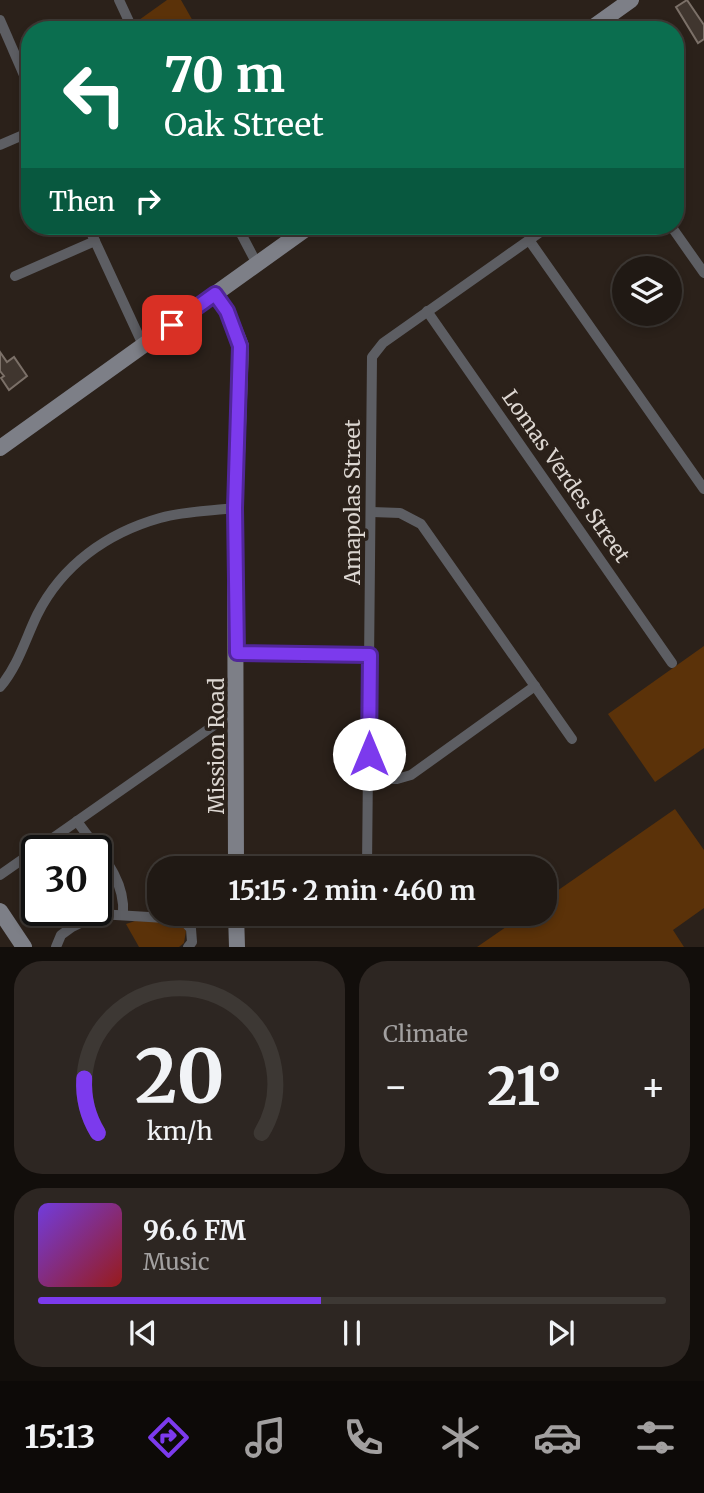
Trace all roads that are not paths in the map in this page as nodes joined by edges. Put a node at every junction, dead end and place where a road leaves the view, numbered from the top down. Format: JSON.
{"nodes":[{"id":1,"x":119,"y":0,"type":"edge"},
{"id":2,"x":631,"y":0,"type":"edge"},
{"id":3,"x":0,"y":20,"type":"edge"},
{"id":4,"x":129,"y":21,"type":"edge"},
{"id":5,"x":602,"y":21,"type":"edge"},
{"id":6,"x":21,"y":68,"type":"edge"},
{"id":7,"x":21,"y":136,"type":"edge"},
{"id":8,"x":0,"y":145,"type":"edge"},
{"id":9,"x":92,"y":235,"type":"edge"},
{"id":10,"x":242,"y":235,"type":"edge"},
{"id":11,"x":297,"y":235,"type":"edge"},
{"id":12,"x":536,"y":235,"type":"edge"},
{"id":13,"x":677,"y":235,"type":"edge"},
{"id":14,"x":529,"y":240,"type":"junction"},
{"id":15,"x":95,"y":242,"type":"junction"},
{"id":16,"x":257,"y":264,"type":"junction"},
{"id":17,"x":704,"y":273,"type":"edge"},
{"id":18,"x":15,"y":276,"type":"dead end"},
{"id":19,"x":215,"y":294,"type":"junction"},
{"id":20,"x":427,"y":311,"type":"junction"},
{"id":21,"x":143,"y":345,"type":"junction"},
{"id":22,"x":0,"y":448,"type":"edge"},
{"id":23,"x":704,"y":489,"type":"edge"},
{"id":24,"x":235,"y":508,"type":"junction"},
{"id":25,"x":372,"y":512,"type":"junction"},
{"id":26,"x":237,"y":653,"type":"junction"},
{"id":27,"x":370,"y":655,"type":"junction"},
{"id":28,"x":672,"y":663,"type":"dead end"},
{"id":29,"x":535,"y":686,"type":"junction"},
{"id":30,"x":0,"y":687,"type":"edge"},
{"id":31,"x":237,"y":714,"type":"junction"},
{"id":32,"x":572,"y":739,"type":"dead end"},
{"id":33,"x":369,"y":779,"type":"junction"},
{"id":34,"x":76,"y":821,"type":"junction"},
{"id":35,"x":236,"y":856,"type":"edge"},
{"id":36,"x":367,"y":856,"type":"edge"},
{"id":37,"x":0,"y":875,"type":"edge"},
{"id":38,"x":0,"y":911,"type":"edge"},
{"id":39,"x":123,"y":914,"type":"junction"},
{"id":40,"x":236,"y":926,"type":"edge"},
{"id":41,"x":24,"y":947,"type":"edge"},
{"id":42,"x":56,"y":947,"type":"edge"},
{"id":43,"x":188,"y":947,"type":"edge"},
{"id":44,"x":237,"y":947,"type":"edge"}],
"edges":[{"from":1,"to":4,"type":"street"},
{"from":2,"to":5,"type":"street"},
{"from":3,"to":6,"type":"street"},
{"from":7,"to":8,"type":"street"},
{"from":9,"to":15,"type":"street"},
{"from":10,"to":16,"type":"street"},
{"from":11,"to":16,"type":"street"},
{"from":12,"to":14,"type":"street","name":"Amapolas Street"},
{"from":13,"to":17,"type":"street"},
{"from":14,"to":20,"type":"street","name":"Amapolas Street"},
{"from":14,"to":23,"type":"street"},
{"from":15,"to":18,"type":"street"},
{"from":15,"to":21,"type":"street"},
{"from":16,"to":19,"type":"street"},
{"from":19,"to":21,"type":"street"},
{"from":19,"to":24,"type":"street","name":"Mission Road"},
{"from":20,"to":25,"type":"street","name":"Amapolas Street"},
{"from":20,"to":28,"type":"street","name":"Lomas Verdes Street"},
{"from":21,"to":22,"type":"street"},
{"from":24,"to":26,"type":"street","name":"Mission Road"},
{"from":24,"to":30,"type":"street"},
{"from":25,"to":27,"type":"street","name":"Amapolas Street"},
{"from":25,"to":29,"type":"street"},
{"from":26,"to":27,"type":"street"},
{"from":26,"to":31,"type":"street","name":"Mission Road"},
{"from":27,"to":33,"type":"street","name":"Amapolas Street"},
{"from":29,"to":32,"type":"street"},
{"from":29,"to":33,"type":"street"},
{"from":31,"to":34,"type":"street"},
{"from":31,"to":35,"type":"street","name":"Mission Road"},
{"from":33,"to":36,"type":"street","name":"Amapolas Street"},
{"from":34,"to":37,"type":"street"},
{"from":34,"to":39,"type":"street"},
{"from":38,"to":41,"type":"street"},
{"from":39,"to":42,"type":"street"},
{"from":39,"to":43,"type":"street"},
{"from":40,"to":44,"type":"street"}]}
